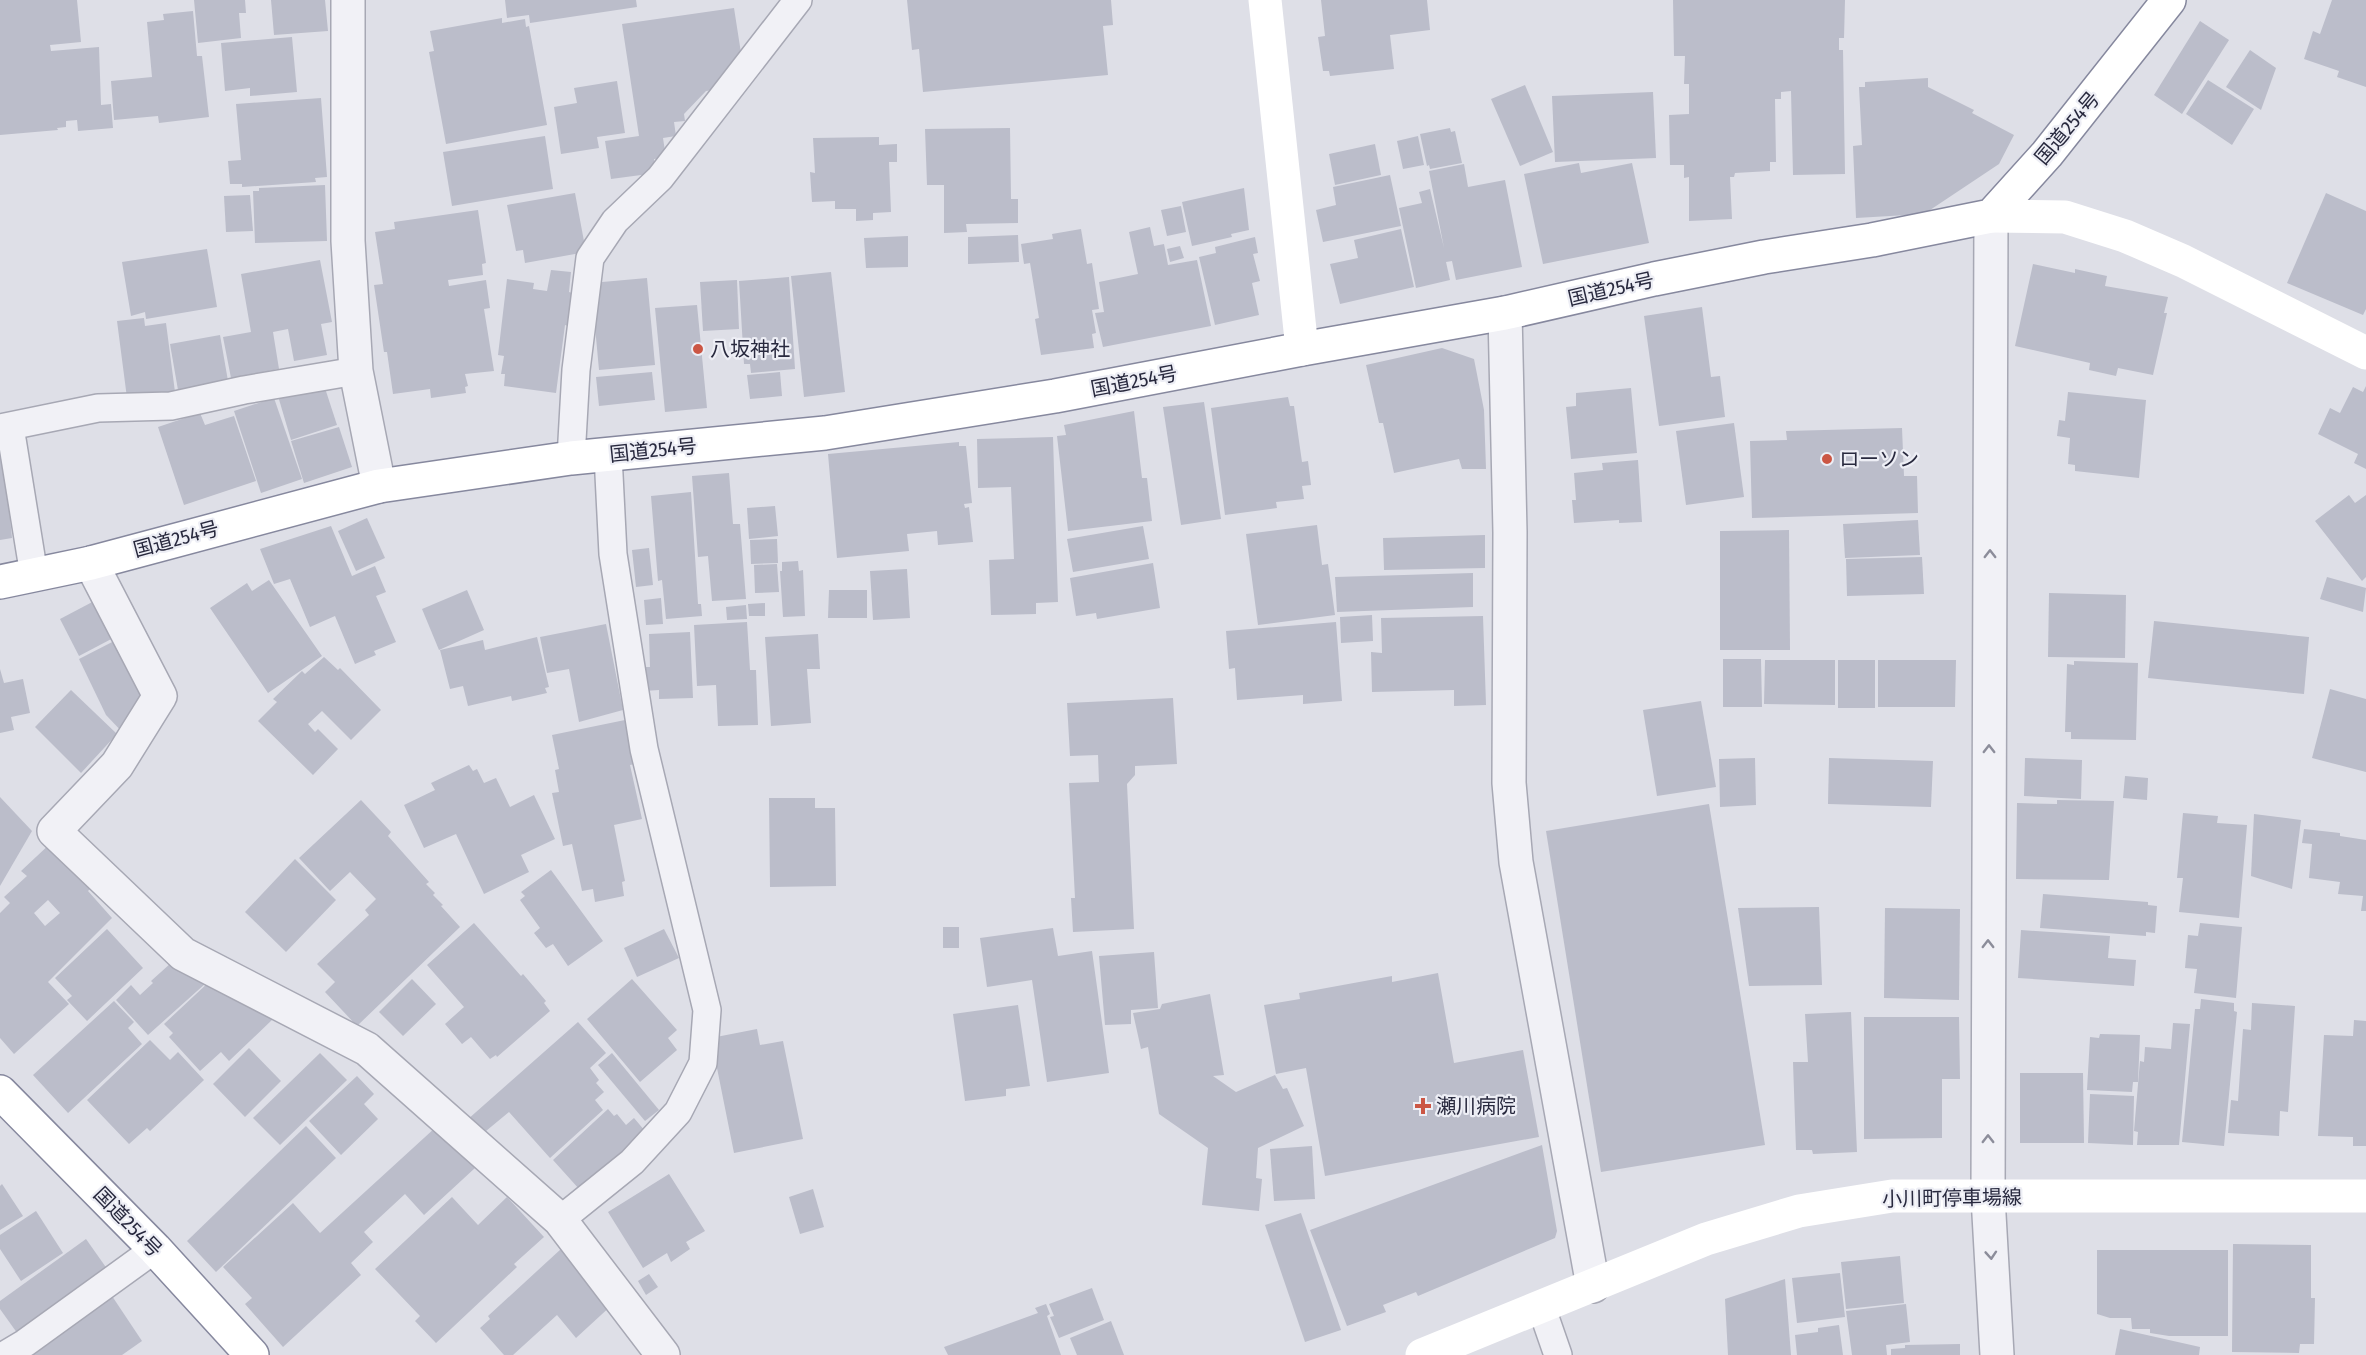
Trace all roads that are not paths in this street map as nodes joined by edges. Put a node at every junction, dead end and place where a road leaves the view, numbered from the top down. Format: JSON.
{"nodes":[{"id":1,"x":348,"y":0,"type":"edge"},
{"id":2,"x":798,"y":0,"type":"edge"},
{"id":3,"x":1265,"y":0,"type":"edge"},
{"id":4,"x":2169,"y":0,"type":"edge"},
{"id":5,"x":1991,"y":216,"type":"junction"},
{"id":6,"x":1504,"y":313,"type":"junction"},
{"id":7,"x":1302,"y":349,"type":"junction"},
{"id":8,"x":2366,"y":353,"type":"edge"},
{"id":9,"x":356,"y":370,"type":"junction"},
{"id":10,"x":5,"y":428,"type":"edge"},
{"id":11,"x":608,"y":455,"type":"junction"},
{"id":12,"x":571,"y":458,"type":"junction"},
{"id":13,"x":379,"y":486,"type":"junction"},
{"id":14,"x":91,"y":563,"type":"junction"},
{"id":15,"x":34,"y":574,"type":"junction"},
{"id":16,"x":0,"y":582,"type":"edge"},
{"id":17,"x":0,"y":1092,"type":"edge"},
{"id":18,"x":2366,"y":1196,"type":"edge"},
{"id":19,"x":1988,"y":1197,"type":"junction"},
{"id":20,"x":560,"y":1220,"type":"junction"},
{"id":21,"x":155,"y":1249,"type":"junction"},
{"id":22,"x":1593,"y":1286,"type":"junction"},
{"id":23,"x":1541,"y":1306,"type":"junction"},
{"id":24,"x":5,"y":1355,"type":"edge"},
{"id":25,"x":252,"y":1355,"type":"edge"},
{"id":26,"x":663,"y":1355,"type":"edge"},
{"id":27,"x":1422,"y":1355,"type":"edge"},
{"id":28,"x":1558,"y":1355,"type":"edge"},
{"id":29,"x":1997,"y":1355,"type":"edge"}],
"edges":[{"from":1,"to":9,"type":"street"},
{"from":2,"to":12,"type":"lane"},
{"from":3,"to":7,"type":"main road"},
{"from":4,"to":5,"type":"main road","name":"国道254号"},
{"from":5,"to":6,"type":"main road","name":"国道254号"},
{"from":5,"to":8,"type":"main road"},
{"from":19,"to":5,"type":"street","one_way":true},
{"from":6,"to":7,"type":"main road","name":"国道254号"},
{"from":6,"to":22,"type":"street"},
{"from":7,"to":11,"type":"main road","name":"国道254号"},
{"from":9,"to":10,"type":"lane"},
{"from":9,"to":13,"type":"street"},
{"from":10,"to":15,"type":"lane"},
{"from":11,"to":12,"type":"main road","name":"国道254号"},
{"from":11,"to":20,"type":"lane"},
{"from":12,"to":13,"type":"main road","name":"国道254号"},
{"from":13,"to":14,"type":"main road","name":"国道254号"},
{"from":14,"to":15,"type":"main road","name":"国道254号"},
{"from":14,"to":20,"type":"street"},
{"from":15,"to":16,"type":"main road","name":"国道254号"},
{"from":17,"to":21,"type":"main road","name":"国道254号"},
{"from":18,"to":19,"type":"main road","name":"小川町停車場線"},
{"from":19,"to":22,"type":"main road","name":"小川町停車場線"},
{"from":19,"to":29,"type":"street","one_way":true},
{"from":20,"to":26,"type":"street"},
{"from":21,"to":24,"type":"lane"},
{"from":21,"to":25,"type":"main road","name":"国道254号"},
{"from":22,"to":23,"type":"main road","name":"小川町停車場線"},
{"from":23,"to":27,"type":"main road","name":"小川町停車場線"},
{"from":23,"to":28,"type":"lane"}]}
